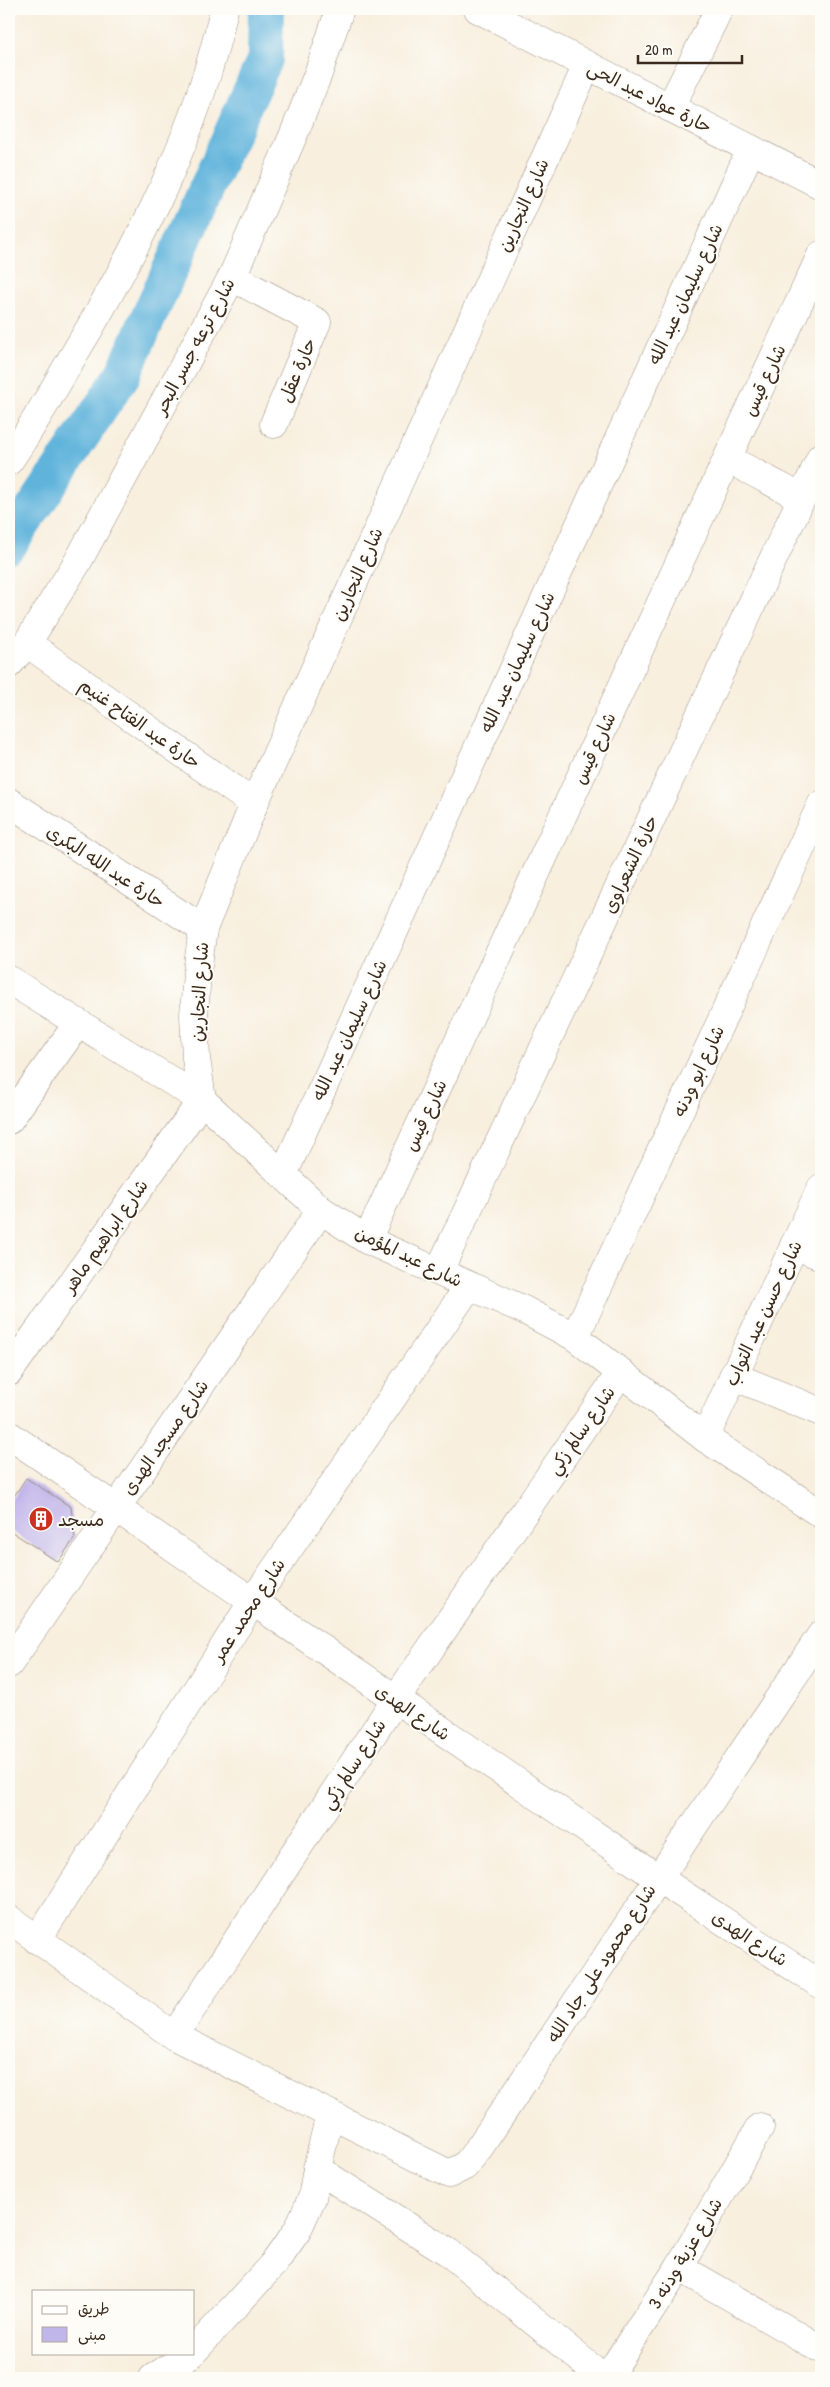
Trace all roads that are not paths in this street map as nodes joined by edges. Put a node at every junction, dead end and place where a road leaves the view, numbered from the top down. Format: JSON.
{"nodes":[{"id":1,"x":224,"y":9,"type":"edge"},
{"id":2,"x":340,"y":9,"type":"edge"},
{"id":3,"x":719,"y":9,"type":"edge"},
{"id":4,"x":487,"y":11,"type":"edge"},
{"id":5,"x":587,"y":65,"type":"junction"},
{"id":6,"x":670,"y":108,"type":"junction"},
{"id":7,"x":751,"y":149,"type":"junction"},
{"id":8,"x":821,"y":185,"type":"edge"},
{"id":9,"x":821,"y":256,"type":"edge"},
{"id":10,"x":232,"y":277,"type":"junction"},
{"id":11,"x":274,"y":424,"type":"dead end"},
{"id":12,"x":821,"y":457,"type":"edge"},
{"id":13,"x":728,"y":459,"type":"junction"},
{"id":14,"x":9,"y":461,"type":"edge"},
{"id":15,"x":802,"y":498,"type":"junction"},
{"id":16,"x":27,"y":643,"type":"junction"},
{"id":17,"x":9,"y":664,"type":"edge"},
{"id":18,"x":9,"y":802,"type":"edge"},
{"id":19,"x":254,"y":804,"type":"junction"},
{"id":20,"x":821,"y":805,"type":"edge"},
{"id":21,"x":203,"y":929,"type":"junction"},
{"id":22,"x":9,"y":980,"type":"edge"},
{"id":23,"x":78,"y":1023,"type":"junction"},
{"id":24,"x":202,"y":1100,"type":"junction"},
{"id":25,"x":9,"y":1120,"type":"edge"},
{"id":26,"x":283,"y":1174,"type":"junction"},
{"id":27,"x":821,"y":1188,"type":"edge"},
{"id":28,"x":321,"y":1210,"type":"junction"},
{"id":29,"x":368,"y":1240,"type":"junction"},
{"id":30,"x":794,"y":1245,"type":"junction"},
{"id":31,"x":821,"y":1256,"type":"edge"},
{"id":32,"x":439,"y":1271,"type":"junction"},
{"id":33,"x":469,"y":1286,"type":"junction"},
{"id":34,"x":575,"y":1337,"type":"junction"},
{"id":35,"x":9,"y":1372,"type":"edge"},
{"id":36,"x":621,"y":1372,"type":"junction"},
{"id":37,"x":733,"y":1376,"type":"junction"},
{"id":38,"x":821,"y":1412,"type":"edge"},
{"id":39,"x":9,"y":1435,"type":"edge"},
{"id":40,"x":705,"y":1438,"type":"junction"},
{"id":41,"x":115,"y":1508,"type":"junction"},
{"id":42,"x":821,"y":1514,"type":"edge"},
{"id":43,"x":253,"y":1601,"type":"junction"},
{"id":44,"x":821,"y":1635,"type":"edge"},
{"id":45,"x":9,"y":1664,"type":"edge"},
{"id":46,"x":395,"y":1700,"type":"junction"},
{"id":47,"x":658,"y":1878,"type":"junction"},
{"id":48,"x":9,"y":1920,"type":"edge"},
{"id":49,"x":37,"y":1940,"type":"junction"},
{"id":50,"x":821,"y":1985,"type":"edge"},
{"id":51,"x":174,"y":2036,"type":"junction"},
{"id":52,"x":330,"y":2114,"type":"junction"},
{"id":53,"x":760,"y":2127,"type":"dead end"},
{"id":54,"x":317,"y":2169,"type":"junction"},
{"id":55,"x":679,"y":2267,"type":"junction"},
{"id":56,"x":821,"y":2349,"type":"edge"},
{"id":57,"x":195,"y":2350,"type":"edge"},
{"id":58,"x":190,"y":2354,"type":"edge"},
{"id":59,"x":153,"y":2378,"type":"edge"},
{"id":60,"x":605,"y":2378,"type":"edge"}],
"edges":[{"from":1,"to":14,"type":"street"},
{"from":2,"to":10,"type":"street","name":"شارع ترعه جسر البحر"},
{"from":3,"to":6,"type":"street"},
{"from":4,"to":5,"type":"street","name":"حارة عواد عبد الحى"},
{"from":5,"to":6,"type":"street","name":"حارة عواد عبد الحى"},
{"from":5,"to":19,"type":"street","name":"شارع النجارين"},
{"from":6,"to":7,"type":"street","name":"حارة عواد عبد الحى"},
{"from":7,"to":8,"type":"street","name":"حارة عواد عبد الحى"},
{"from":7,"to":26,"type":"street","name":"شارع سليمان عبد الله"},
{"from":9,"to":13,"type":"street","name":"شارع قيس"},
{"from":10,"to":11,"type":"street","name":"حارة عقل"},
{"from":10,"to":16,"type":"street","name":"شارع ترعه جسر البحر"},
{"from":12,"to":15,"type":"street","name":"حارة الشعراوى"},
{"from":13,"to":15,"type":"street"},
{"from":13,"to":29,"type":"street","name":"شارع قيس"},
{"from":15,"to":32,"type":"street","name":"حارة الشعراوى"},
{"from":16,"to":17,"type":"street","name":"شارع ترعه جسر البحر"},
{"from":16,"to":19,"type":"street","name":"حارة عبد الفتاح غنيم"},
{"from":18,"to":21,"type":"street","name":"حارة عبد الله البكرى"},
{"from":19,"to":21,"type":"street","name":"شارع النجارين"},
{"from":20,"to":34,"type":"street","name":"شارع ابو ودنه"},
{"from":21,"to":24,"type":"street","name":"شارع النجارين"},
{"from":22,"to":23,"type":"street","name":"شارع عبد المؤمن"},
{"from":23,"to":24,"type":"street","name":"شارع عبد المؤمن"},
{"from":23,"to":25,"type":"street"},
{"from":24,"to":26,"type":"street","name":"شارع عبد المؤمن"},
{"from":24,"to":35,"type":"street","name":"شارع ابراهيم ماهر"},
{"from":26,"to":28,"type":"street","name":"شارع عبد المؤمن"},
{"from":27,"to":30,"type":"street","name":"شارع حسن عبد التواب"},
{"from":28,"to":29,"type":"street","name":"شارع عبد المؤمن"},
{"from":28,"to":41,"type":"street","name":"شارع مسجد الهدى"},
{"from":29,"to":32,"type":"street","name":"شارع عبد المؤمن"},
{"from":30,"to":31,"type":"street"},
{"from":30,"to":37,"type":"street","name":"شارع حسن عبد التواب"},
{"from":32,"to":33,"type":"street","name":"شارع عبد المؤمن"},
{"from":33,"to":34,"type":"street","name":"شارع عبد المؤمن"},
{"from":33,"to":43,"type":"street","name":"شارع محمد عمر"},
{"from":34,"to":36,"type":"street","name":"شارع عبد المؤمن"},
{"from":36,"to":40,"type":"street","name":"شارع عبد المؤمن"},
{"from":36,"to":46,"type":"street","name":"شارع سالم زكي"},
{"from":37,"to":38,"type":"street"},
{"from":37,"to":40,"type":"street","name":"شارع حسن عبد التواب"},
{"from":39,"to":41,"type":"street","name":"شارع الهدى"},
{"from":40,"to":42,"type":"street","name":"شارع عبد المؤمن"},
{"from":41,"to":43,"type":"street","name":"شارع الهدى"},
{"from":41,"to":45,"type":"street","name":"شارع مسجد الهدى"},
{"from":43,"to":46,"type":"street","name":"شارع الهدى"},
{"from":43,"to":49,"type":"street","name":"شارع محمد عمر"},
{"from":44,"to":47,"type":"street","name":"شارع محمود على جاد الله"},
{"from":46,"to":47,"type":"street","name":"شارع الهدى"},
{"from":46,"to":51,"type":"street","name":"شارع سالم زكي"},
{"from":47,"to":50,"type":"street","name":"شارع الهدى"},
{"from":47,"to":52,"type":"street","name":"شارع محمود على جاد الله"},
{"from":48,"to":49,"type":"street"},
{"from":49,"to":51,"type":"street"},
{"from":51,"to":52,"type":"street"},
{"from":52,"to":54,"type":"street"},
{"from":53,"to":55,"type":"street","name":"شارع عزبة ودنه 3"},
{"from":54,"to":57,"type":"street"},
{"from":54,"to":60,"type":"street"},
{"from":55,"to":56,"type":"street"},
{"from":55,"to":60,"type":"street","name":"شارع عزبة ودنه 3"},
{"from":58,"to":59,"type":"street"}]}
